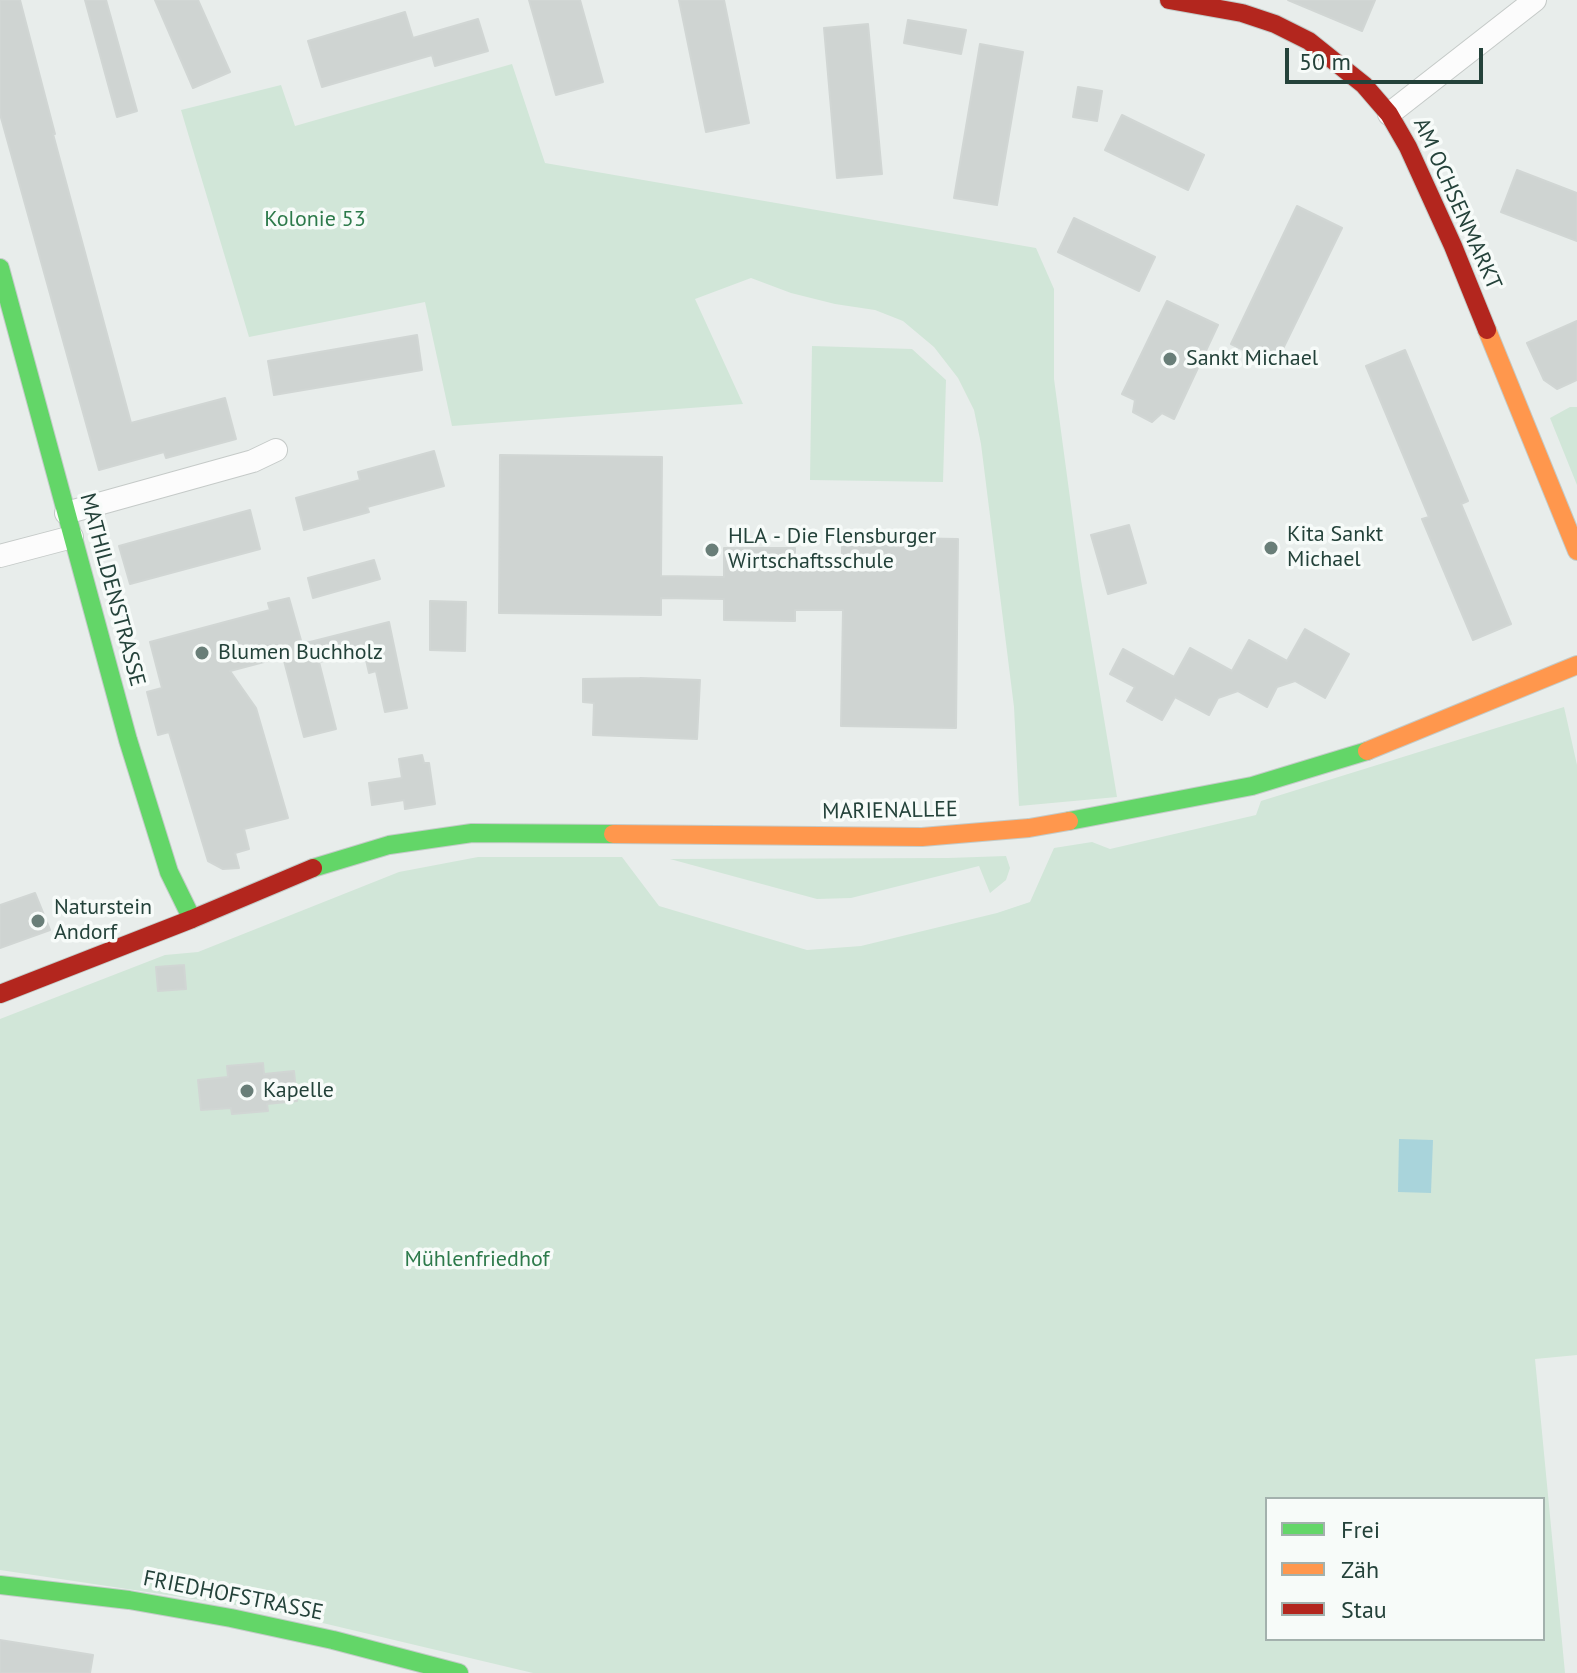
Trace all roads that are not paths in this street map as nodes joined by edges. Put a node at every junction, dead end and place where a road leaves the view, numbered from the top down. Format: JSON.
{"nodes":[{"id":1,"x":1169,"y":0,"type":"edge"},
{"id":2,"x":1535,"y":0,"type":"edge"},
{"id":3,"x":1389,"y":114,"type":"junction"},
{"id":4,"x":0,"y":268,"type":"edge"},
{"id":5,"x":276,"y":450,"type":"dead end"},
{"id":6,"x":66,"y":513,"type":"junction"},
{"id":7,"x":72,"y":537,"type":"junction"},
{"id":8,"x":1577,"y":551,"type":"edge"},
{"id":9,"x":0,"y":556,"type":"edge"},
{"id":10,"x":1577,"y":665,"type":"edge"},
{"id":11,"x":192,"y":919,"type":"junction"},
{"id":12,"x":0,"y":994,"type":"edge"},
{"id":13,"x":0,"y":1585,"type":"edge"},
{"id":14,"x":455,"y":1673,"type":"edge"}],
"edges":[{"from":1,"to":3,"type":"street","name":"AM OCHSENMARKT"},
{"from":2,"to":3,"type":"street"},
{"from":3,"to":8,"type":"street","name":"AM OCHSENMARKT"},
{"from":4,"to":6,"type":"street","name":"MATHILDENSTRASSE"},
{"from":5,"to":6,"type":"street"},
{"from":6,"to":7,"type":"street","name":"MATHILDENSTRASSE"},
{"from":7,"to":9,"type":"street"},
{"from":7,"to":11,"type":"street","name":"MATHILDENSTRASSE"},
{"from":10,"to":11,"type":"street","name":"MARIENALLEE"},
{"from":11,"to":12,"type":"street","name":"MARIENALLEE"},
{"from":13,"to":14,"type":"street","name":"FRIEDHOFSTRASSE"}]}
